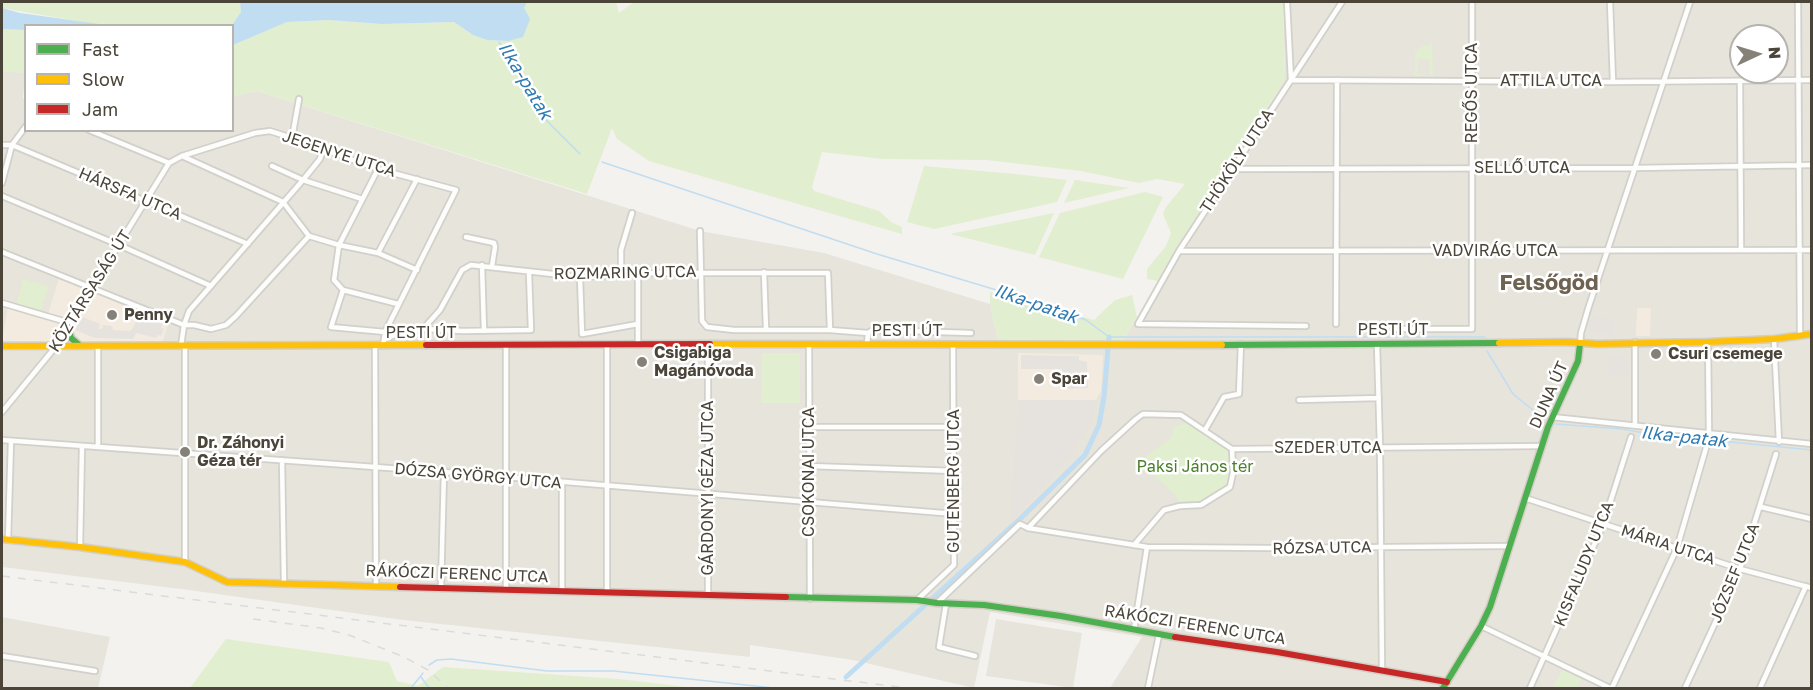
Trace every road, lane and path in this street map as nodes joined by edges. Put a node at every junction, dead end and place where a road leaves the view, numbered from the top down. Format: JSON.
{"nodes":[{"id":1,"x":1287,"y":2,"type":"edge"},
{"id":2,"x":1342,"y":2,"type":"edge"},
{"id":3,"x":1472,"y":2,"type":"edge"},
{"id":4,"x":1610,"y":2,"type":"edge"},
{"id":5,"x":1690,"y":2,"type":"edge"},
{"id":6,"x":1798,"y":2,"type":"edge"},
{"id":7,"x":1290,"y":80,"type":"junction"},
{"id":8,"x":1336,"y":80,"type":"junction"},
{"id":9,"x":1789,"y":80,"type":"edge"},
{"id":10,"x":1798,"y":80,"type":"junction"},
{"id":11,"x":1812,"y":80,"type":"edge"},
{"id":12,"x":1472,"y":81,"type":"junction"},
{"id":13,"x":1729,"y":81,"type":"edge"},
{"id":14,"x":1613,"y":82,"type":"junction"},
{"id":15,"x":1664,"y":82,"type":"junction"},
{"id":16,"x":1740,"y":84,"type":"edge"},
{"id":17,"x":299,"y":99,"type":"dead end"},
{"id":18,"x":24,"y":129,"type":"edge"},
{"id":19,"x":94,"y":132,"type":"edge"},
{"id":20,"x":292,"y":138,"type":"junction"},
{"id":21,"x":2,"y":145,"type":"edge"},
{"id":22,"x":12,"y":145,"type":"junction"},
{"id":23,"x":324,"y":149,"type":"junction"},
{"id":24,"x":182,"y":156,"type":"junction"},
{"id":25,"x":169,"y":163,"type":"junction"},
{"id":26,"x":1799,"y":165,"type":"junction"},
{"id":27,"x":1812,"y":165,"type":"edge"},
{"id":28,"x":272,"y":166,"type":"dead end"},
{"id":29,"x":1741,"y":166,"type":"junction"},
{"id":30,"x":1336,"y":168,"type":"junction"},
{"id":31,"x":1472,"y":168,"type":"junction"},
{"id":32,"x":1635,"y":168,"type":"junction"},
{"id":33,"x":378,"y":169,"type":"junction"},
{"id":34,"x":1233,"y":169,"type":"junction"},
{"id":35,"x":417,"y":179,"type":"junction"},
{"id":36,"x":303,"y":180,"type":"junction"},
{"id":37,"x":2,"y":183,"type":"edge"},
{"id":38,"x":2,"y":196,"type":"edge"},
{"id":39,"x":362,"y":199,"type":"junction"},
{"id":40,"x":146,"y":201,"type":"junction"},
{"id":41,"x":283,"y":202,"type":"junction"},
{"id":42,"x":632,"y":213,"type":"dead end"},
{"id":43,"x":700,"y":231,"type":"dead end"},
{"id":44,"x":309,"y":236,"type":"junction"},
{"id":45,"x":466,"y":237,"type":"dead end"},
{"id":46,"x":119,"y":244,"type":"junction"},
{"id":47,"x":248,"y":244,"type":"junction"},
{"id":48,"x":339,"y":245,"type":"junction"},
{"id":49,"x":1472,"y":250,"type":"junction"},
{"id":50,"x":1741,"y":250,"type":"junction"},
{"id":51,"x":1799,"y":250,"type":"junction"},
{"id":52,"x":1812,"y":250,"type":"edge"},
{"id":53,"x":1179,"y":251,"type":"junction"},
{"id":54,"x":1336,"y":251,"type":"junction"},
{"id":55,"x":1608,"y":251,"type":"junction"},
{"id":56,"x":2,"y":252,"type":"edge"},
{"id":57,"x":378,"y":253,"type":"junction"},
{"id":58,"x":482,"y":265,"type":"junction"},
{"id":59,"x":492,"y":266,"type":"junction"},
{"id":60,"x":417,"y":270,"type":"junction"},
{"id":61,"x":700,"y":272,"type":"junction"},
{"id":62,"x":764,"y":272,"type":"junction"},
{"id":63,"x":529,"y":273,"type":"junction"},
{"id":64,"x":638,"y":273,"type":"junction"},
{"id":65,"x":621,"y":274,"type":"junction"},
{"id":66,"x":580,"y":277,"type":"junction"},
{"id":67,"x":211,"y":286,"type":"junction"},
{"id":68,"x":91,"y":290,"type":"junction"},
{"id":69,"x":343,"y":290,"type":"junction"},
{"id":70,"x":2,"y":303,"type":"edge"},
{"id":71,"x":398,"y":304,"type":"junction"},
{"id":72,"x":638,"y":324,"type":"junction"},
{"id":73,"x":1336,"y":324,"type":"dead end"},
{"id":74,"x":69,"y":325,"type":"junction"},
{"id":75,"x":184,"y":325,"type":"junction"},
{"id":76,"x":1306,"y":326,"type":"dead end"},
{"id":77,"x":423,"y":329,"type":"junction"},
{"id":78,"x":766,"y":329,"type":"junction"},
{"id":79,"x":1396,"y":329,"type":"dead end"},
{"id":80,"x":830,"y":330,"type":"junction"},
{"id":81,"x":484,"y":331,"type":"junction"},
{"id":82,"x":385,"y":332,"type":"junction"},
{"id":83,"x":868,"y":333,"type":"junction"},
{"id":84,"x":971,"y":333,"type":"dead end"},
{"id":85,"x":1812,"y":334,"type":"edge"},
{"id":86,"x":1800,"y":335,"type":"junction"},
{"id":87,"x":1774,"y":339,"type":"junction"},
{"id":88,"x":1635,"y":342,"type":"junction"},
{"id":89,"x":1708,"y":342,"type":"junction"},
{"id":90,"x":381,"y":344,"type":"junction"},
{"id":91,"x":808,"y":344,"type":"junction"},
{"id":92,"x":1241,"y":344,"type":"junction"},
{"id":93,"x":1377,"y":344,"type":"junction"},
{"id":94,"x":1580,"y":344,"type":"junction"},
{"id":95,"x":57,"y":345,"type":"junction"},
{"id":96,"x":79,"y":345,"type":"junction"},
{"id":97,"x":638,"y":345,"type":"junction"},
{"id":98,"x":708,"y":345,"type":"junction"},
{"id":99,"x":867,"y":345,"type":"junction"},
{"id":100,"x":952,"y":345,"type":"junction"},
{"id":101,"x":2,"y":346,"type":"edge"},
{"id":102,"x":98,"y":346,"type":"junction"},
{"id":103,"x":183,"y":346,"type":"junction"},
{"id":104,"x":506,"y":346,"type":"junction"},
{"id":105,"x":607,"y":346,"type":"junction"},
{"id":106,"x":1379,"y":398,"type":"junction"},
{"id":107,"x":1299,"y":400,"type":"dead end"},
{"id":108,"x":2,"y":412,"type":"edge"},
{"id":109,"x":1550,"y":422,"type":"junction"},
{"id":110,"x":1635,"y":425,"type":"junction"},
{"id":111,"x":809,"y":427,"type":"junction"},
{"id":112,"x":954,"y":427,"type":"junction"},
{"id":113,"x":1205,"y":430,"type":"junction"},
{"id":114,"x":1709,"y":435,"type":"junction"},
{"id":115,"x":1631,"y":437,"type":"dead end"},
{"id":116,"x":2,"y":440,"type":"edge"},
{"id":117,"x":11,"y":441,"type":"junction"},
{"id":118,"x":1779,"y":442,"type":"junction"},
{"id":119,"x":1812,"y":444,"type":"edge"},
{"id":120,"x":82,"y":446,"type":"junction"},
{"id":121,"x":1542,"y":446,"type":"junction"},
{"id":122,"x":98,"y":447,"type":"junction"},
{"id":123,"x":1380,"y":447,"type":"junction"},
{"id":124,"x":1232,"y":448,"type":"junction"},
{"id":125,"x":1706,"y":448,"type":"dead end"},
{"id":126,"x":186,"y":454,"type":"junction"},
{"id":127,"x":1776,"y":454,"type":"dead end"},
{"id":128,"x":282,"y":460,"type":"junction"},
{"id":129,"x":809,"y":466,"type":"junction"},
{"id":130,"x":377,"y":467,"type":"junction"},
{"id":131,"x":955,"y":471,"type":"junction"},
{"id":132,"x":444,"y":472,"type":"junction"},
{"id":133,"x":506,"y":478,"type":"junction"},
{"id":134,"x":562,"y":483,"type":"junction"},
{"id":135,"x":607,"y":486,"type":"junction"},
{"id":136,"x":708,"y":494,"type":"junction"},
{"id":137,"x":1525,"y":498,"type":"junction"},
{"id":138,"x":810,"y":503,"type":"junction"},
{"id":139,"x":1761,"y":507,"type":"junction"},
{"id":140,"x":955,"y":514,"type":"junction"},
{"id":141,"x":1812,"y":519,"type":"edge"},
{"id":142,"x":1603,"y":525,"type":"junction"},
{"id":143,"x":1029,"y":528,"type":"junction"},
{"id":144,"x":5,"y":540,"type":"edge"},
{"id":145,"x":1134,"y":545,"type":"junction"},
{"id":146,"x":1510,"y":546,"type":"junction"},
{"id":147,"x":80,"y":547,"type":"junction"},
{"id":148,"x":1147,"y":547,"type":"junction"},
{"id":149,"x":1382,"y":547,"type":"junction"},
{"id":150,"x":1677,"y":548,"type":"junction"},
{"id":151,"x":185,"y":562,"type":"junction"},
{"id":152,"x":1740,"y":569,"type":"junction"},
{"id":153,"x":284,"y":583,"type":"junction"},
{"id":154,"x":376,"y":585,"type":"junction"},
{"id":155,"x":441,"y":587,"type":"junction"},
{"id":156,"x":1809,"y":587,"type":"edge"},
{"id":157,"x":506,"y":590,"type":"junction"},
{"id":158,"x":562,"y":591,"type":"junction"},
{"id":159,"x":607,"y":592,"type":"junction"},
{"id":160,"x":708,"y":595,"type":"junction"},
{"id":161,"x":810,"y":599,"type":"junction"},
{"id":162,"x":917,"y":600,"type":"junction"},
{"id":163,"x":937,"y":603,"type":"junction"},
{"id":164,"x":946,"y":604,"type":"junction"},
{"id":165,"x":1481,"y":626,"type":"junction"},
{"id":166,"x":1134,"y":630,"type":"junction"},
{"id":167,"x":1159,"y":635,"type":"junction"},
{"id":168,"x":2,"y":656,"type":"edge"},
{"id":169,"x":975,"y":656,"type":"dead end"},
{"id":170,"x":1545,"y":658,"type":"junction"},
{"id":171,"x":1382,"y":670,"type":"junction"},
{"id":172,"x":95,"y":671,"type":"dead end"},
{"id":173,"x":1445,"y":685,"type":"edge"},
{"id":174,"x":1148,"y":688,"type":"edge"},
{"id":175,"x":1530,"y":688,"type":"edge"},
{"id":176,"x":1611,"y":688,"type":"edge"},
{"id":177,"x":1685,"y":688,"type":"edge"},
{"id":178,"x":1760,"y":688,"type":"edge"}],
"edges":[{"from":1,"to":7,"type":"street"},
{"from":2,"to":7,"type":"street","name":"THÖKÖLY UTCA"},
{"from":3,"to":12,"type":"street","name":"REGŐS UTCA"},
{"from":4,"to":14,"type":"street"},
{"from":5,"to":15,"type":"street","name":"DUNA ÚT"},
{"from":6,"to":10,"type":"street"},
{"from":7,"to":8,"type":"street","name":"ATTILA UTCA"},
{"from":7,"to":34,"type":"street","name":"THÖKÖLY UTCA"},
{"from":8,"to":12,"type":"street","name":"ATTILA UTCA"},
{"from":8,"to":30,"type":"street"},
{"from":9,"to":10,"type":"street","name":"ATTILA UTCA"},
{"from":10,"to":11,"type":"street","name":"ATTILA UTCA"},
{"from":10,"to":26,"type":"street"},
{"from":12,"to":14,"type":"street","name":"ATTILA UTCA"},
{"from":12,"to":31,"type":"street","name":"REGŐS UTCA"},
{"from":13,"to":15,"type":"street","name":"ATTILA UTCA"},
{"from":14,"to":15,"type":"street","name":"ATTILA UTCA"},
{"from":15,"to":32,"type":"street","name":"DUNA ÚT"},
{"from":16,"to":29,"type":"street"},
{"from":17,"to":20,"type":"street"},
{"from":18,"to":22,"type":"street"},
{"from":19,"to":25,"type":"street"},
{"from":20,"to":23,"type":"street","name":"JEGENYE UTCA"},
{"from":20,"to":24,"type":"street","name":"JEGENYE UTCA"},
{"from":21,"to":22,"type":"street"},
{"from":22,"to":37,"type":"street"},
{"from":22,"to":40,"type":"street","name":"HÁRSFA UTCA"},
{"from":23,"to":33,"type":"street","name":"JEGENYE UTCA"},
{"from":23,"to":36,"type":"street"},
{"from":24,"to":25,"type":"street","name":"JEGENYE UTCA"},
{"from":24,"to":41,"type":"street"},
{"from":25,"to":40,"type":"street","name":"KÖZTÁRSASÁG ÚT"},
{"from":26,"to":27,"type":"street","name":"SELLŐ UTCA"},
{"from":26,"to":29,"type":"street","name":"SELLŐ UTCA"},
{"from":26,"to":51,"type":"street"},
{"from":28,"to":36,"type":"street"},
{"from":29,"to":32,"type":"street","name":"SELLŐ UTCA"},
{"from":29,"to":50,"type":"street"},
{"from":30,"to":31,"type":"street","name":"SELLŐ UTCA"},
{"from":30,"to":34,"type":"street","name":"SELLŐ UTCA"},
{"from":30,"to":54,"type":"street"},
{"from":31,"to":32,"type":"street","name":"SELLŐ UTCA"},
{"from":31,"to":49,"type":"street","name":"REGŐS UTCA"},
{"from":32,"to":55,"type":"street","name":"DUNA ÚT"},
{"from":33,"to":35,"type":"street","name":"JEGENYE UTCA"},
{"from":33,"to":39,"type":"street"},
{"from":34,"to":53,"type":"street","name":"THÖKÖLY UTCA"},
{"from":35,"to":57,"type":"street"},
{"from":35,"to":60,"type":"street","name":"JEGENYE UTCA"},
{"from":36,"to":39,"type":"street"},
{"from":36,"to":41,"type":"street"},
{"from":38,"to":46,"type":"street"},
{"from":39,"to":48,"type":"street"},
{"from":40,"to":46,"type":"street","name":"KÖZTÁRSASÁG ÚT"},
{"from":40,"to":47,"type":"street","name":"HÁRSFA UTCA"},
{"from":41,"to":44,"type":"street"},
{"from":41,"to":47,"type":"street"},
{"from":42,"to":65,"type":"street"},
{"from":43,"to":61,"type":"street"},
{"from":44,"to":48,"type":"street"},
{"from":44,"to":75,"type":"street"},
{"from":45,"to":59,"type":"street"},
{"from":46,"to":67,"type":"street"},
{"from":46,"to":68,"type":"street","name":"KÖZTÁRSASÁG ÚT"},
{"from":47,"to":67,"type":"street"},
{"from":48,"to":57,"type":"street"},
{"from":48,"to":69,"type":"street"},
{"from":49,"to":54,"type":"street","name":"VADVIRÁG UTCA"},
{"from":49,"to":55,"type":"street","name":"VADVIRÁG UTCA"},
{"from":49,"to":79,"type":"street","name":"REGŐS UTCA"},
{"from":50,"to":51,"type":"street","name":"VADVIRÁG UTCA"},
{"from":50,"to":55,"type":"street","name":"VADVIRÁG UTCA"},
{"from":51,"to":52,"type":"street","name":"VADVIRÁG UTCA"},
{"from":51,"to":86,"type":"street"},
{"from":53,"to":54,"type":"street","name":"VADVIRÁG UTCA"},
{"from":53,"to":76,"type":"street","name":"THÖKÖLY UTCA"},
{"from":54,"to":73,"type":"street"},
{"from":55,"to":94,"type":"street","name":"DUNA ÚT"},
{"from":56,"to":68,"type":"street"},
{"from":57,"to":60,"type":"street"},
{"from":58,"to":59,"type":"street","name":"ROZMARING UTCA"},
{"from":58,"to":77,"type":"street"},
{"from":58,"to":81,"type":"street"},
{"from":59,"to":63,"type":"street","name":"ROZMARING UTCA"},
{"from":60,"to":71,"type":"street"},
{"from":61,"to":62,"type":"street","name":"ROZMARING UTCA"},
{"from":61,"to":64,"type":"street","name":"ROZMARING UTCA"},
{"from":61,"to":78,"type":"street","name":"PESTI ÚT"},
{"from":62,"to":78,"type":"street"},
{"from":62,"to":80,"type":"street","name":"ROZMARING UTCA"},
{"from":63,"to":66,"type":"street","name":"ROZMARING UTCA"},
{"from":63,"to":81,"type":"street","name":"PESTI ÚT"},
{"from":64,"to":65,"type":"street","name":"ROZMARING UTCA"},
{"from":64,"to":72,"type":"street"},
{"from":65,"to":66,"type":"street","name":"ROZMARING UTCA"},
{"from":66,"to":72,"type":"street"},
{"from":67,"to":75,"type":"street"},
{"from":68,"to":74,"type":"street","name":"KÖZTÁRSASÁG ÚT"},
{"from":68,"to":75,"type":"street"},
{"from":69,"to":71,"type":"street"},
{"from":69,"to":82,"type":"street"},
{"from":70,"to":74,"type":"street"},
{"from":71,"to":82,"type":"street"},
{"from":72,"to":97,"type":"street"},
{"from":74,"to":95,"type":"street","name":"KÖZTÁRSASÁG ÚT"},
{"from":74,"to":96,"type":"main road"},
{"from":75,"to":103,"type":"street"},
{"from":77,"to":81,"type":"street","name":"PESTI ÚT"},
{"from":77,"to":90,"type":"street"},
{"from":78,"to":80,"type":"street","name":"PESTI ÚT"},
{"from":80,"to":83,"type":"street","name":"PESTI ÚT"},
{"from":82,"to":90,"type":"street"},
{"from":83,"to":84,"type":"street","name":"PESTI ÚT"},
{"from":83,"to":99,"type":"street"},
{"from":85,"to":86,"type":"main road","name":"PESTI ÚT"},
{"from":86,"to":87,"type":"main road","name":"PESTI ÚT"},
{"from":87,"to":89,"type":"main road","name":"PESTI ÚT"},
{"from":87,"to":118,"type":"street"},
{"from":88,"to":89,"type":"main road","name":"PESTI ÚT"},
{"from":88,"to":94,"type":"main road","name":"PESTI ÚT"},
{"from":88,"to":110,"type":"street"},
{"from":89,"to":114,"type":"street"},
{"from":90,"to":103,"type":"main road","name":"PESTI ÚT"},
{"from":90,"to":104,"type":"main road","name":"PESTI ÚT"},
{"from":90,"to":130,"type":"street"},
{"from":91,"to":98,"type":"main road","name":"PESTI ÚT"},
{"from":91,"to":99,"type":"main road","name":"PESTI ÚT"},
{"from":91,"to":111,"type":"street","name":"CSOKONAI UTCA"},
{"from":92,"to":93,"type":"main road","name":"PESTI ÚT"},
{"from":92,"to":100,"type":"main road","name":"PESTI ÚT"},
{"from":92,"to":113,"type":"street"},
{"from":93,"to":94,"type":"main road","name":"PESTI ÚT"},
{"from":93,"to":106,"type":"street"},
{"from":94,"to":109,"type":"main road","name":"DUNA ÚT"},
{"from":95,"to":96,"type":"main road","name":"PESTI ÚT"},
{"from":95,"to":101,"type":"main road","name":"PESTI ÚT"},
{"from":95,"to":108,"type":"street","name":"KÖZTÁRSASÁG ÚT"},
{"from":96,"to":102,"type":"main road","name":"PESTI ÚT"},
{"from":97,"to":98,"type":"main road","name":"PESTI ÚT"},
{"from":97,"to":105,"type":"main road","name":"PESTI ÚT"},
{"from":98,"to":136,"type":"street","name":"GÁRDONYI GÉZA UTCA"},
{"from":99,"to":100,"type":"main road","name":"PESTI ÚT"},
{"from":100,"to":112,"type":"street","name":"GUTENBERG UTCA"},
{"from":102,"to":103,"type":"main road","name":"PESTI ÚT"},
{"from":102,"to":122,"type":"street"},
{"from":103,"to":126,"type":"street"},
{"from":104,"to":105,"type":"main road","name":"PESTI ÚT"},
{"from":104,"to":133,"type":"street"},
{"from":105,"to":135,"type":"street"},
{"from":106,"to":107,"type":"street"},
{"from":106,"to":123,"type":"street"},
{"from":109,"to":110,"type":"street"},
{"from":109,"to":121,"type":"main road","name":"DUNA ÚT"},
{"from":110,"to":114,"type":"street"},
{"from":111,"to":112,"type":"street"},
{"from":111,"to":129,"type":"street","name":"CSOKONAI UTCA"},
{"from":112,"to":131,"type":"street","name":"GUTENBERG UTCA"},
{"from":113,"to":124,"type":"street"},
{"from":113,"to":143,"type":"street"},
{"from":114,"to":118,"type":"street"},
{"from":115,"to":142,"type":"street","name":"KISFALUDY UTCA"},
{"from":116,"to":117,"type":"street","name":"DÓZSA GYÖRGY UTCA"},
{"from":117,"to":120,"type":"street","name":"DÓZSA GYÖRGY UTCA"},
{"from":117,"to":144,"type":"street"},
{"from":118,"to":119,"type":"street"},
{"from":120,"to":122,"type":"street","name":"DÓZSA GYÖRGY UTCA"},
{"from":120,"to":147,"type":"street"},
{"from":121,"to":123,"type":"street","name":"SZEDER UTCA"},
{"from":121,"to":137,"type":"main road","name":"DUNA ÚT"},
{"from":122,"to":126,"type":"street","name":"DÓZSA GYÖRGY UTCA"},
{"from":123,"to":124,"type":"street","name":"SZEDER UTCA"},
{"from":123,"to":149,"type":"street"},
{"from":124,"to":145,"type":"street"},
{"from":125,"to":150,"type":"street"},
{"from":126,"to":128,"type":"street","name":"DÓZSA GYÖRGY UTCA"},
{"from":126,"to":151,"type":"street"},
{"from":127,"to":139,"type":"street","name":"JÓZSEF UTCA"},
{"from":128,"to":130,"type":"street","name":"DÓZSA GYÖRGY UTCA"},
{"from":128,"to":153,"type":"street"},
{"from":129,"to":131,"type":"street"},
{"from":129,"to":138,"type":"street","name":"CSOKONAI UTCA"},
{"from":130,"to":132,"type":"street","name":"DÓZSA GYÖRGY UTCA"},
{"from":130,"to":154,"type":"street"},
{"from":131,"to":140,"type":"street","name":"GUTENBERG UTCA"},
{"from":132,"to":133,"type":"street","name":"DÓZSA GYÖRGY UTCA"},
{"from":132,"to":155,"type":"street"},
{"from":133,"to":134,"type":"street","name":"DÓZSA GYÖRGY UTCA"},
{"from":133,"to":157,"type":"street"},
{"from":134,"to":135,"type":"street","name":"DÓZSA GYÖRGY UTCA"},
{"from":134,"to":158,"type":"street"},
{"from":135,"to":136,"type":"street","name":"DÓZSA GYÖRGY UTCA"},
{"from":135,"to":159,"type":"street"},
{"from":136,"to":138,"type":"street","name":"DÓZSA GYÖRGY UTCA"},
{"from":136,"to":160,"type":"street","name":"GÁRDONYI GÉZA UTCA"},
{"from":137,"to":142,"type":"street","name":"MÁRIA UTCA"},
{"from":137,"to":146,"type":"main road","name":"DUNA ÚT"},
{"from":138,"to":140,"type":"street","name":"DÓZSA GYÖRGY UTCA"},
{"from":138,"to":161,"type":"street","name":"CSOKONAI UTCA"},
{"from":139,"to":141,"type":"street"},
{"from":139,"to":152,"type":"street","name":"JÓZSEF UTCA"},
{"from":140,"to":162,"type":"street","name":"GUTENBERG UTCA"},
{"from":142,"to":150,"type":"street","name":"MÁRIA UTCA"},
{"from":142,"to":170,"type":"street","name":"KISFALUDY UTCA"},
{"from":143,"to":145,"type":"street","name":"RÓZSA UTCA"},
{"from":143,"to":163,"type":"street"},
{"from":144,"to":147,"type":"main road","name":"RÁKÓCZI FERENC UTCA"},
{"from":145,"to":148,"type":"street","name":"RÓZSA UTCA"},
{"from":146,"to":149,"type":"street","name":"RÓZSA UTCA"},
{"from":146,"to":165,"type":"main road","name":"DUNA ÚT"},
{"from":147,"to":151,"type":"main road","name":"RÁKÓCZI FERENC UTCA"},
{"from":148,"to":149,"type":"street","name":"RÓZSA UTCA"},
{"from":148,"to":166,"type":"street"},
{"from":149,"to":171,"type":"street"},
{"from":150,"to":152,"type":"street","name":"MÁRIA UTCA"},
{"from":150,"to":176,"type":"street"},
{"from":151,"to":153,"type":"main road","name":"RÁKÓCZI FERENC UTCA"},
{"from":152,"to":156,"type":"street","name":"MÁRIA UTCA"},
{"from":152,"to":177,"type":"street","name":"JÓZSEF UTCA"},
{"from":153,"to":154,"type":"main road","name":"RÁKÓCZI FERENC UTCA"},
{"from":154,"to":155,"type":"main road","name":"RÁKÓCZI FERENC UTCA"},
{"from":155,"to":157,"type":"main road","name":"RÁKÓCZI FERENC UTCA"},
{"from":156,"to":178,"type":"street"},
{"from":157,"to":158,"type":"main road","name":"RÁKÓCZI FERENC UTCA"},
{"from":158,"to":159,"type":"main road","name":"RÁKÓCZI FERENC UTCA"},
{"from":159,"to":160,"type":"main road","name":"RÁKÓCZI FERENC UTCA"},
{"from":160,"to":161,"type":"main road","name":"RÁKÓCZI FERENC UTCA"},
{"from":161,"to":162,"type":"main road","name":"RÁKÓCZI FERENC UTCA"},
{"from":162,"to":163,"type":"main road","name":"RÁKÓCZI FERENC UTCA"},
{"from":163,"to":164,"type":"main road","name":"RÁKÓCZI FERENC UTCA"},
{"from":164,"to":166,"type":"main road","name":"RÁKÓCZI FERENC UTCA"},
{"from":164,"to":169,"type":"street"},
{"from":165,"to":170,"type":"street"},
{"from":165,"to":173,"type":"main road","name":"DUNA ÚT"},
{"from":166,"to":167,"type":"main road","name":"RÁKÓCZI FERENC UTCA"},
{"from":167,"to":171,"type":"main road","name":"RÁKÓCZI FERENC UTCA"},
{"from":167,"to":174,"type":"street"},
{"from":168,"to":172,"type":"street"},
{"from":170,"to":175,"type":"street","name":"KISFALUDY UTCA"},
{"from":170,"to":176,"type":"street"},
{"from":171,"to":173,"type":"main road","name":"RÁKÓCZI FERENC UTCA"}]}
